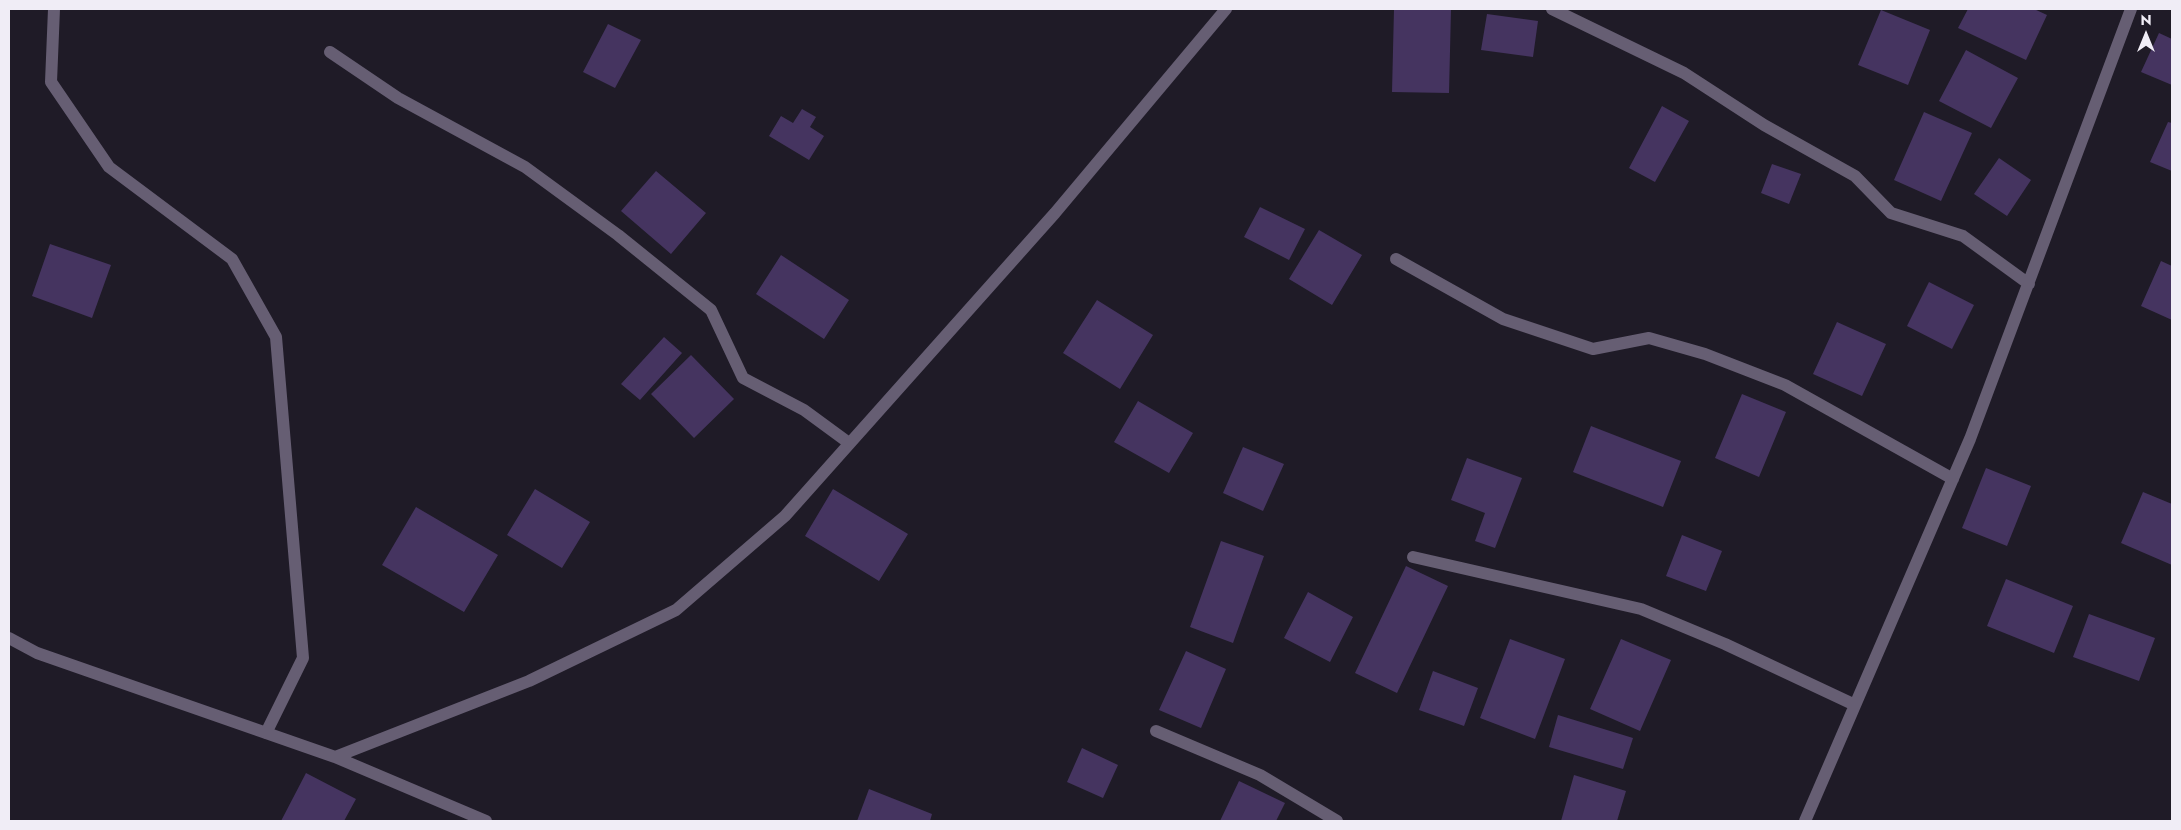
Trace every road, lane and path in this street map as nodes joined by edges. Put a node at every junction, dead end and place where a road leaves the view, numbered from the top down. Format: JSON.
{"nodes":[{"id":1,"x":54,"y":9,"type":"edge"},
{"id":2,"x":1226,"y":9,"type":"edge"},
{"id":3,"x":1552,"y":9,"type":"edge"},
{"id":4,"x":2131,"y":9,"type":"edge"},
{"id":5,"x":330,"y":52,"type":"dead end"},
{"id":6,"x":1396,"y":258,"type":"dead end"},
{"id":7,"x":2029,"y":284,"type":"junction"},
{"id":8,"x":850,"y":443,"type":"junction"},
{"id":9,"x":1953,"y":479,"type":"junction"},
{"id":10,"x":1413,"y":557,"type":"dead end"},
{"id":11,"x":9,"y":638,"type":"edge"},
{"id":12,"x":1855,"y":705,"type":"junction"},
{"id":13,"x":1156,"y":731,"type":"dead end"},
{"id":14,"x":266,"y":733,"type":"junction"},
{"id":15,"x":335,"y":757,"type":"junction"},
{"id":16,"x":486,"y":821,"type":"edge"},
{"id":17,"x":1336,"y":821,"type":"edge"},
{"id":18,"x":1805,"y":821,"type":"edge"}],
"edges":[{"from":1,"to":14,"type":"street"},
{"from":2,"to":8,"type":"street"},
{"from":3,"to":7,"type":"street"},
{"from":4,"to":7,"type":"street"},
{"from":5,"to":8,"type":"street"},
{"from":6,"to":9,"type":"street"},
{"from":7,"to":9,"type":"street"},
{"from":8,"to":15,"type":"street"},
{"from":9,"to":12,"type":"street"},
{"from":10,"to":12,"type":"street"},
{"from":11,"to":14,"type":"street"},
{"from":12,"to":18,"type":"street"},
{"from":13,"to":17,"type":"street"},
{"from":14,"to":15,"type":"street"},
{"from":15,"to":16,"type":"street"}]}
